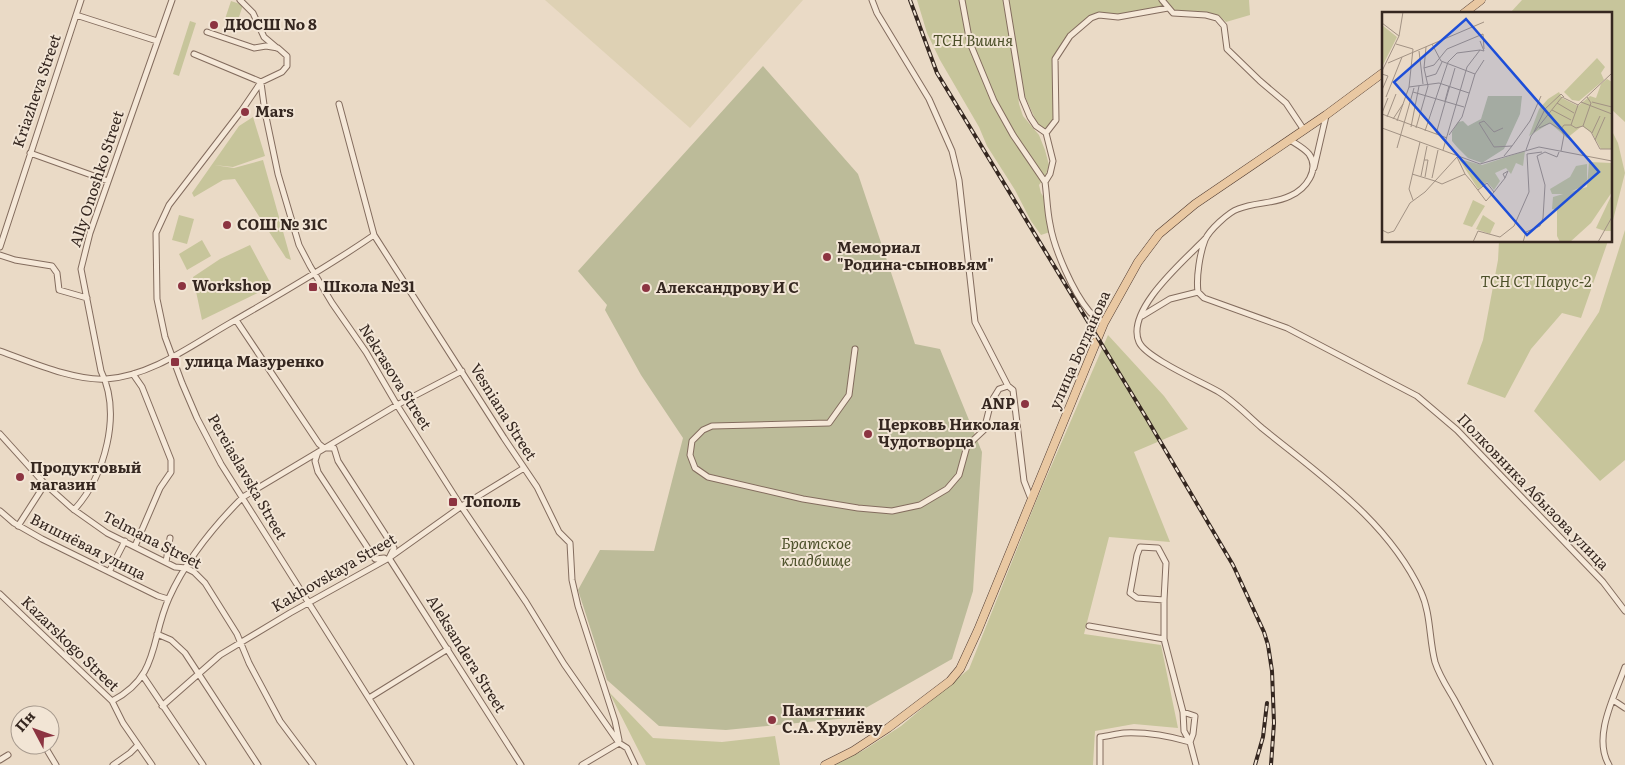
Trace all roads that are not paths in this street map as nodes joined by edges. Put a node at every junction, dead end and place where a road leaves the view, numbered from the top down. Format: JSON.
{"nodes":[{"id":1,"x":81,"y":0,"type":"edge"},
{"id":2,"x":172,"y":0,"type":"edge"},
{"id":3,"x":240,"y":0,"type":"edge"},
{"id":4,"x":872,"y":0,"type":"edge"},
{"id":5,"x":962,"y":0,"type":"edge"},
{"id":6,"x":1006,"y":0,"type":"edge"},
{"id":7,"x":1162,"y":0,"type":"edge"},
{"id":8,"x":1481,"y":0,"type":"edge"},
{"id":9,"x":1168,"y":8,"type":"junction"},
{"id":10,"x":1466,"y":12,"type":"edge"},
{"id":11,"x":76,"y":15,"type":"junction"},
{"id":12,"x":207,"y":32,"type":"dead end"},
{"id":13,"x":157,"y":41,"type":"junction"},
{"id":14,"x":278,"y":48,"type":"junction"},
{"id":15,"x":194,"y":54,"type":"dead end"},
{"id":16,"x":1382,"y":73,"type":"edge"},
{"id":17,"x":261,"y":82,"type":"junction"},
{"id":18,"x":339,"y":104,"type":"dead end"},
{"id":19,"x":1326,"y":115,"type":"junction"},
{"id":20,"x":1304,"y":130,"type":"junction"},
{"id":21,"x":1046,"y":133,"type":"junction"},
{"id":22,"x":1290,"y":140,"type":"junction"},
{"id":23,"x":30,"y":154,"type":"junction"},
{"id":24,"x":1314,"y":169,"type":"junction"},
{"id":25,"x":108,"y":181,"type":"junction"},
{"id":26,"x":1044,"y":182,"type":"junction"},
{"id":27,"x":374,"y":235,"type":"junction"},
{"id":28,"x":1206,"y":238,"type":"junction"},
{"id":29,"x":0,"y":247,"type":"edge"},
{"id":30,"x":0,"y":255,"type":"edge"},
{"id":31,"x":314,"y":274,"type":"junction"},
{"id":32,"x":1198,"y":292,"type":"junction"},
{"id":33,"x":87,"y":298,"type":"junction"},
{"id":34,"x":1139,"y":318,"type":"junction"},
{"id":35,"x":236,"y":320,"type":"junction"},
{"id":36,"x":1104,"y":323,"type":"junction"},
{"id":37,"x":855,"y":349,"type":"dead end"},
{"id":38,"x":0,"y":351,"type":"edge"},
{"id":39,"x":172,"y":357,"type":"junction"},
{"id":40,"x":462,"y":371,"type":"junction"},
{"id":41,"x":133,"y":374,"type":"junction"},
{"id":42,"x":105,"y":379,"type":"junction"},
{"id":43,"x":1008,"y":386,"type":"junction"},
{"id":44,"x":397,"y":405,"type":"junction"},
{"id":45,"x":0,"y":434,"type":"edge"},
{"id":46,"x":321,"y":446,"type":"junction"},
{"id":47,"x":318,"y":452,"type":"junction"},
{"id":48,"x":524,"y":468,"type":"junction"},
{"id":49,"x":45,"y":484,"type":"junction"},
{"id":50,"x":242,"y":497,"type":"junction"},
{"id":51,"x":1031,"y":500,"type":"junction"},
{"id":52,"x":462,"y":506,"type":"junction"},
{"id":53,"x":74,"y":510,"type":"junction"},
{"id":54,"x":0,"y":511,"type":"edge"},
{"id":55,"x":18,"y":526,"type":"junction"},
{"id":56,"x":170,"y":538,"type":"dead end"},
{"id":57,"x":125,"y":541,"type":"junction"},
{"id":58,"x":135,"y":546,"type":"junction"},
{"id":59,"x":390,"y":558,"type":"junction"},
{"id":60,"x":166,"y":562,"type":"junction"},
{"id":61,"x":186,"y":568,"type":"junction"},
{"id":62,"x":108,"y":572,"type":"junction"},
{"id":63,"x":0,"y":594,"type":"edge"},
{"id":64,"x":168,"y":599,"type":"junction"},
{"id":65,"x":1164,"y":600,"type":"junction"},
{"id":66,"x":309,"y":603,"type":"junction"},
{"id":67,"x":1625,"y":611,"type":"edge"},
{"id":68,"x":1089,"y":626,"type":"dead end"},
{"id":69,"x":157,"y":634,"type":"junction"},
{"id":70,"x":1164,"y":639,"type":"junction"},
{"id":71,"x":241,"y":643,"type":"junction"},
{"id":72,"x":448,"y":649,"type":"junction"},
{"id":73,"x":1625,"y":667,"type":"edge"},
{"id":74,"x":199,"y":674,"type":"junction"},
{"id":75,"x":143,"y":676,"type":"junction"},
{"id":76,"x":369,"y":698,"type":"junction"},
{"id":77,"x":1613,"y":700,"type":"junction"},
{"id":78,"x":112,"y":701,"type":"junction"},
{"id":79,"x":162,"y":706,"type":"junction"},
{"id":80,"x":1625,"y":708,"type":"edge"},
{"id":81,"x":1183,"y":712,"type":"junction"},
{"id":82,"x":1190,"y":742,"type":"junction"},
{"id":83,"x":619,"y":743,"type":"junction"},
{"id":84,"x":138,"y":745,"type":"junction"},
{"id":85,"x":8,"y":755,"type":"dead end"},
{"id":86,"x":0,"y":760,"type":"edge"},
{"id":87,"x":113,"y":765,"type":"edge"},
{"id":88,"x":152,"y":765,"type":"edge"},
{"id":89,"x":203,"y":765,"type":"edge"},
{"id":90,"x":258,"y":765,"type":"edge"},
{"id":91,"x":313,"y":765,"type":"edge"},
{"id":92,"x":411,"y":765,"type":"edge"},
{"id":93,"x":521,"y":765,"type":"edge"},
{"id":94,"x":582,"y":765,"type":"edge"},
{"id":95,"x":635,"y":765,"type":"edge"},
{"id":96,"x":824,"y":765,"type":"edge"},
{"id":97,"x":1100,"y":765,"type":"edge"},
{"id":98,"x":1196,"y":765,"type":"edge"},
{"id":99,"x":1490,"y":765,"type":"edge"},
{"id":100,"x":1609,"y":765,"type":"edge"}],
"edges":[{"from":1,"to":11,"type":"street","name":"Kriazheva Street"},
{"from":2,"to":13,"type":"street","name":"Ally Onoshko Street"},
{"from":3,"to":14,"type":"street"},
{"from":4,"to":43,"type":"street"},
{"from":5,"to":26,"type":"street"},
{"from":6,"to":21,"type":"street"},
{"from":7,"to":9,"type":"street"},
{"from":8,"to":10,"type":"main road"},
{"from":9,"to":20,"type":"street"},
{"from":9,"to":21,"type":"street"},
{"from":11,"to":13,"type":"street"},
{"from":11,"to":23,"type":"street","name":"Kriazheva Street"},
{"from":12,"to":14,"type":"street"},
{"from":13,"to":25,"type":"street","name":"Ally Onoshko Street"},
{"from":14,"to":17,"type":"street"},
{"from":15,"to":17,"type":"street"},
{"from":16,"to":19,"type":"main road","name":"улица Богданова"},
{"from":17,"to":31,"type":"street","name":"Nekrasova Street"},
{"from":17,"to":39,"type":"street","name":"Pereiaslavska Street"},
{"from":18,"to":27,"type":"street","name":"Vesniana Street"},
{"from":19,"to":20,"type":"main road","name":"улица Богданова"},
{"from":19,"to":24,"type":"street"},
{"from":20,"to":22,"type":"main road","name":"улица Богданова"},
{"from":21,"to":26,"type":"street"},
{"from":22,"to":24,"type":"street"},
{"from":22,"to":36,"type":"main road","name":"улица Богданова"},
{"from":23,"to":25,"type":"street"},
{"from":23,"to":29,"type":"street","name":"Kriazheva Street"},
{"from":24,"to":28,"type":"street"},
{"from":25,"to":33,"type":"street","name":"Ally Onoshko Street"},
{"from":26,"to":36,"type":"street"},
{"from":27,"to":31,"type":"street"},
{"from":27,"to":40,"type":"street","name":"Vesniana Street"},
{"from":28,"to":32,"type":"street"},
{"from":28,"to":34,"type":"street"},
{"from":30,"to":33,"type":"street"},
{"from":31,"to":35,"type":"street"},
{"from":31,"to":44,"type":"street","name":"Nekrasova Street"},
{"from":32,"to":34,"type":"street"},
{"from":32,"to":67,"type":"street","name":"Полковника Абызова улица"},
{"from":33,"to":42,"type":"street","name":"Ally Onoshko Street"},
{"from":34,"to":99,"type":"street"},
{"from":35,"to":39,"type":"street"},
{"from":35,"to":46,"type":"street","name":"Aleksandera Street"},
{"from":36,"to":51,"type":"main road","name":"улица Богданова"},
{"from":37,"to":43,"type":"street"},
{"from":38,"to":42,"type":"street"},
{"from":39,"to":41,"type":"street"},
{"from":39,"to":50,"type":"street","name":"Pereiaslavska Street"},
{"from":40,"to":44,"type":"street"},
{"from":40,"to":48,"type":"street","name":"Vesniana Street"},
{"from":41,"to":42,"type":"street"},
{"from":41,"to":58,"type":"street"},
{"from":42,"to":53,"type":"street","name":"Ally Onoshko Street"},
{"from":43,"to":51,"type":"street"},
{"from":44,"to":46,"type":"street"},
{"from":44,"to":52,"type":"street","name":"Nekrasova Street"},
{"from":45,"to":49,"type":"street","name":"Telmana Street"},
{"from":46,"to":47,"type":"street"},
{"from":46,"to":59,"type":"street","name":"Aleksandera Street"},
{"from":47,"to":50,"type":"street"},
{"from":47,"to":59,"type":"street"},
{"from":48,"to":52,"type":"street","name":"Kakhovskaya Street"},
{"from":48,"to":83,"type":"street","name":"Vesniana Street"},
{"from":49,"to":53,"type":"street","name":"Telmana Street"},
{"from":49,"to":55,"type":"street"},
{"from":50,"to":61,"type":"street"},
{"from":50,"to":66,"type":"street","name":"Pereiaslavska Street"},
{"from":51,"to":96,"type":"main road","name":"улица Богданова"},
{"from":52,"to":59,"type":"street","name":"Kakhovskaya Street"},
{"from":52,"to":83,"type":"street","name":"Nekrasova Street"},
{"from":53,"to":57,"type":"street","name":"Telmana Street"},
{"from":54,"to":55,"type":"street","name":"Вишнёвая улица"},
{"from":55,"to":62,"type":"street","name":"Вишнёвая улица"},
{"from":56,"to":60,"type":"street"},
{"from":57,"to":58,"type":"street","name":"Telmana Street"},
{"from":57,"to":62,"type":"street"},
{"from":58,"to":60,"type":"street","name":"Telmana Street"},
{"from":59,"to":66,"type":"street","name":"Kakhovskaya Street"},
{"from":59,"to":72,"type":"street","name":"Aleksandera Street"},
{"from":60,"to":61,"type":"street","name":"Telmana Street"},
{"from":61,"to":64,"type":"street"},
{"from":61,"to":71,"type":"street","name":"Telmana Street"},
{"from":62,"to":64,"type":"street","name":"Вишнёвая улица"},
{"from":63,"to":78,"type":"street","name":"Kazarskogo Street"},
{"from":64,"to":69,"type":"street"},
{"from":65,"to":65,"type":"street"},
{"from":65,"to":70,"type":"street"},
{"from":66,"to":71,"type":"street","name":"Kakhovskaya Street"},
{"from":66,"to":76,"type":"street","name":"Pereiaslavska Street"},
{"from":68,"to":70,"type":"street"},
{"from":69,"to":74,"type":"street"},
{"from":69,"to":75,"type":"street"},
{"from":70,"to":81,"type":"street"},
{"from":71,"to":74,"type":"street","name":"Kakhovskaya Street"},
{"from":71,"to":91,"type":"street","name":"Telmana Street"},
{"from":72,"to":76,"type":"street"},
{"from":72,"to":93,"type":"street","name":"Aleksandera Street"},
{"from":73,"to":77,"type":"street"},
{"from":74,"to":79,"type":"street","name":"Kakhovskaya Street"},
{"from":74,"to":90,"type":"street"},
{"from":75,"to":78,"type":"street"},
{"from":75,"to":79,"type":"street"},
{"from":76,"to":92,"type":"street","name":"Pereiaslavska Street"},
{"from":77,"to":80,"type":"street"},
{"from":77,"to":100,"type":"street"},
{"from":78,"to":84,"type":"street","name":"Kazarskogo Street"},
{"from":79,"to":89,"type":"street"},
{"from":81,"to":82,"type":"street"},
{"from":81,"to":82,"type":"street"},
{"from":82,"to":97,"type":"street"},
{"from":82,"to":98,"type":"street"},
{"from":83,"to":94,"type":"street"},
{"from":83,"to":95,"type":"street","name":"Nekrasova Street"},
{"from":84,"to":87,"type":"street"},
{"from":84,"to":88,"type":"street","name":"Kazarskogo Street"},
{"from":85,"to":86,"type":"street"}]}
